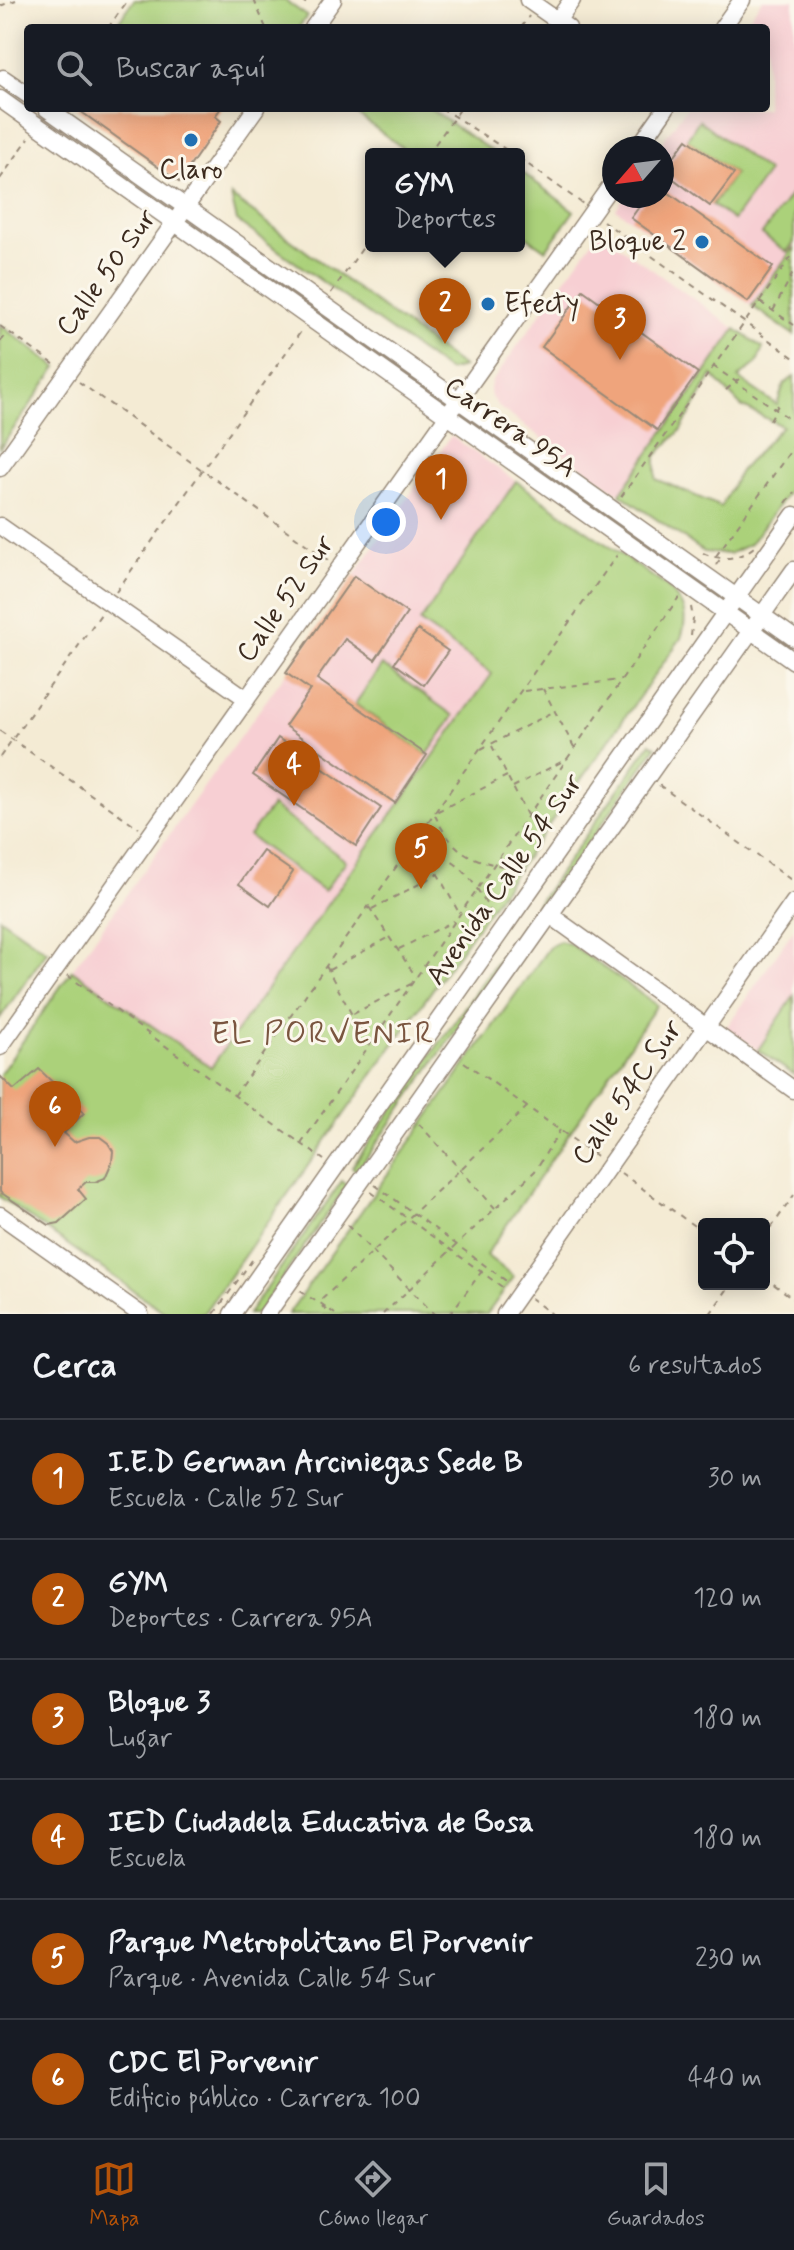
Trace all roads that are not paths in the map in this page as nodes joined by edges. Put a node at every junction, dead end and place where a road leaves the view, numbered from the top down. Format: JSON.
{"nodes":[{"id":1,"x":333,"y":0,"type":"edge"},
{"id":2,"x":528,"y":0,"type":"edge"},
{"id":3,"x":572,"y":0,"type":"edge"},
{"id":4,"x":742,"y":0,"type":"edge"},
{"id":5,"x":316,"y":24,"type":"edge"},
{"id":6,"x":563,"y":24,"type":"edge"},
{"id":7,"x":725,"y":24,"type":"edge"},
{"id":8,"x":3,"y":78,"type":"dead end"},
{"id":9,"x":24,"y":92,"type":"edge"},
{"id":10,"x":0,"y":99,"type":"edge"},
{"id":11,"x":52,"y":112,"type":"edge"},
{"id":12,"x":253,"y":112,"type":"edge"},
{"id":13,"x":663,"y":112,"type":"edge"},
{"id":14,"x":646,"y":136,"type":"edge"},
{"id":15,"x":602,"y":198,"type":"edge"},
{"id":16,"x":186,"y":207,"type":"junction"},
{"id":17,"x":175,"y":223,"type":"junction"},
{"id":18,"x":459,"y":400,"type":"junction"},
{"id":19,"x":448,"y":416,"type":"junction"},
{"id":20,"x":0,"y":468,"type":"edge"},
{"id":21,"x":790,"y":509,"type":"edge"},
{"id":22,"x":0,"y":526,"type":"edge"},
{"id":23,"x":794,"y":570,"type":"edge"},
{"id":24,"x":736,"y":597,"type":"junction"},
{"id":25,"x":726,"y":612,"type":"junction"},
{"id":26,"x":762,"y":615,"type":"junction"},
{"id":27,"x":751,"y":630,"type":"junction"},
{"id":28,"x":794,"y":638,"type":"edge"},
{"id":29,"x":794,"y":661,"type":"edge"},
{"id":30,"x":247,"y":699,"type":"junction"},
{"id":31,"x":794,"y":902,"type":"edge"},
{"id":32,"x":550,"y":915,"type":"junction"},
{"id":33,"x":706,"y":1027,"type":"junction"},
{"id":34,"x":0,"y":1047,"type":"edge"},
{"id":35,"x":794,"y":1090,"type":"edge"},
{"id":36,"x":0,"y":1215,"type":"edge"},
{"id":37,"x":140,"y":1314,"type":"edge"},
{"id":38,"x":232,"y":1314,"type":"edge"},
{"id":39,"x":267,"y":1314,"type":"edge"},
{"id":40,"x":505,"y":1314,"type":"edge"}],
"edges":[{"from":1,"to":5,"type":"street"},
{"from":2,"to":6,"type":"street"},
{"from":3,"to":6,"type":"street"},
{"from":4,"to":7,"type":"street"},
{"from":8,"to":9,"type":"street"},
{"from":10,"to":17,"type":"street","name":"Carrera 95A"},
{"from":11,"to":16,"type":"street","name":"Carrera 95A"},
{"from":12,"to":16,"type":"street","name":"Calle 50 Sur"},
{"from":13,"to":14,"type":"street"},
{"from":15,"to":18,"type":"street","name":"Calle 52 Sur"},
{"from":16,"to":17,"type":"street","name":"Calle 50 Sur"},
{"from":16,"to":18,"type":"street","name":"Carrera 95A"},
{"from":17,"to":19,"type":"street","name":"Carrera 95A"},
{"from":17,"to":20,"type":"street","name":"Calle 50 Sur"},
{"from":18,"to":19,"type":"street","name":"Calle 52 Sur"},
{"from":18,"to":24,"type":"street","name":"Carrera 95A"},
{"from":19,"to":25,"type":"street","name":"Carrera 95A"},
{"from":19,"to":30,"type":"street","name":"Calle 52 Sur"},
{"from":21,"to":24,"type":"street","name":"Avenida Calle 54 Sur"},
{"from":22,"to":30,"type":"street"},
{"from":23,"to":26,"type":"street","name":"Avenida Calle 54 Sur"},
{"from":24,"to":25,"type":"street","name":"Avenida Calle 54 Sur"},
{"from":24,"to":26,"type":"street","name":"Carrera 95A"},
{"from":25,"to":27,"type":"street","name":"Carrera 95A"},
{"from":25,"to":38,"type":"street","name":"Avenida Calle 54 Sur"},
{"from":26,"to":27,"type":"street","name":"Avenida Calle 54 Sur"},
{"from":26,"to":28,"type":"street","name":"Carrera 95A"},
{"from":27,"to":29,"type":"street","name":"Carrera 95A"},
{"from":27,"to":32,"type":"street","name":"Avenida Calle 54 Sur"},
{"from":30,"to":34,"type":"street","name":"Calle 52 Sur"},
{"from":31,"to":33,"type":"street","name":"Calle 54C Sur"},
{"from":32,"to":33,"type":"street"},
{"from":32,"to":39,"type":"street","name":"Avenida Calle 54 Sur"},
{"from":33,"to":35,"type":"street"},
{"from":33,"to":40,"type":"street","name":"Calle 54C Sur"},
{"from":36,"to":37,"type":"street"}]}
